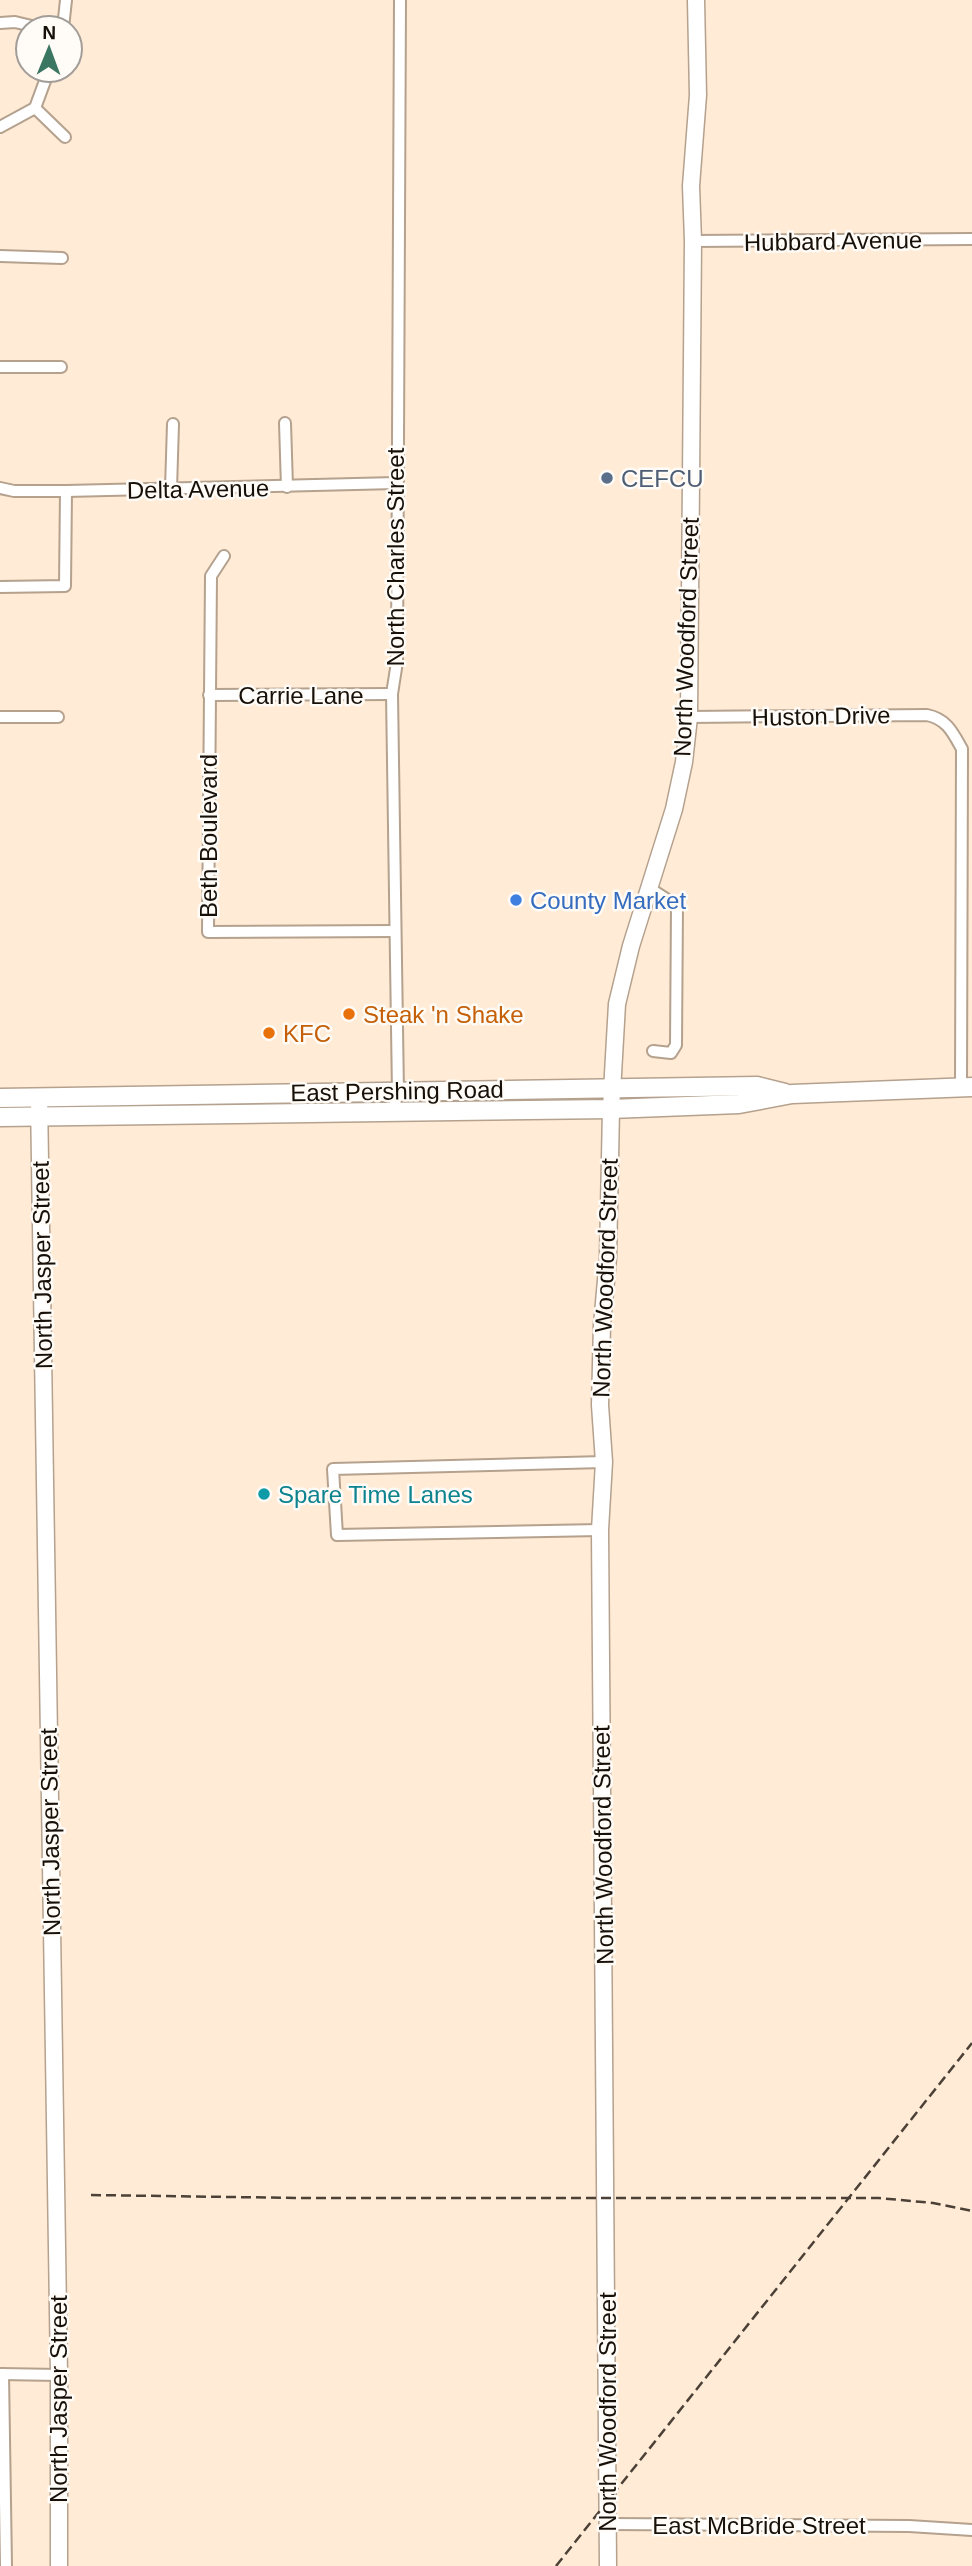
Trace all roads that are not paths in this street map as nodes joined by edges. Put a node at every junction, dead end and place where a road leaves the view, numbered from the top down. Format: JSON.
{"nodes":[{"id":1,"x":400,"y":0,"type":"edge"},
{"id":2,"x":696,"y":0,"type":"edge"},
{"id":3,"x":44,"y":84,"type":"edge"},
{"id":4,"x":35,"y":108,"type":"junction"},
{"id":5,"x":0,"y":127,"type":"edge"},
{"id":6,"x":65,"y":137,"type":"dead end"},
{"id":7,"x":972,"y":239,"type":"edge"},
{"id":8,"x":693,"y":242,"type":"junction"},
{"id":9,"x":0,"y":256,"type":"edge"},
{"id":10,"x":62,"y":258,"type":"dead end"},
{"id":11,"x":0,"y":367,"type":"edge"},
{"id":12,"x":61,"y":367,"type":"dead end"},
{"id":13,"x":173,"y":424,"type":"dead end"},
{"id":14,"x":285,"y":424,"type":"dead end"},
{"id":15,"x":396,"y":483,"type":"junction"},
{"id":16,"x":287,"y":487,"type":"junction"},
{"id":17,"x":0,"y":488,"type":"edge"},
{"id":18,"x":171,"y":489,"type":"junction"},
{"id":19,"x":66,"y":491,"type":"junction"},
{"id":20,"x":224,"y":556,"type":"dead end"},
{"id":21,"x":0,"y":587,"type":"edge"},
{"id":22,"x":393,"y":694,"type":"junction"},
{"id":23,"x":209,"y":695,"type":"junction"},
{"id":24,"x":0,"y":717,"type":"edge"},
{"id":25,"x":58,"y":717,"type":"dead end"},
{"id":26,"x":689,"y":718,"type":"junction"},
{"id":27,"x":649,"y":888,"type":"junction"},
{"id":28,"x":395,"y":931,"type":"junction"},
{"id":29,"x":653,"y":1051,"type":"dead end"},
{"id":30,"x":967,"y":1087,"type":"edge"},
{"id":31,"x":612,"y":1090,"type":"junction"},
{"id":32,"x":398,"y":1093,"type":"junction"},
{"id":33,"x":792,"y":1094,"type":"junction"},
{"id":34,"x":0,"y":1098,"type":"edge"},
{"id":35,"x":39,"y":1098,"type":"junction"},
{"id":36,"x":611,"y":1109,"type":"junction"},
{"id":37,"x":392,"y":1113,"type":"junction"},
{"id":38,"x":0,"y":1117,"type":"edge"},
{"id":39,"x":40,"y":1117,"type":"junction"},
{"id":40,"x":604,"y":1462,"type":"junction"},
{"id":41,"x":600,"y":1530,"type":"junction"},
{"id":42,"x":1,"y":2374,"type":"edge"},
{"id":43,"x":59,"y":2375,"type":"junction"},
{"id":44,"x":608,"y":2524,"type":"junction"},
{"id":45,"x":972,"y":2530,"type":"edge"},
{"id":46,"x":3,"y":2552,"type":"edge"},
{"id":47,"x":6,"y":2566,"type":"edge"},
{"id":48,"x":59,"y":2566,"type":"edge"},
{"id":49,"x":608,"y":2566,"type":"edge"}],
"edges":[{"from":1,"to":15,"type":"street","name":"North Charles Street"},
{"from":2,"to":8,"type":"street","name":"North Woodford Street"},
{"from":3,"to":4,"type":"street"},
{"from":4,"to":5,"type":"street"},
{"from":4,"to":6,"type":"street"},
{"from":7,"to":8,"type":"street","name":"Hubbard Avenue"},
{"from":8,"to":26,"type":"street","name":"North Woodford Street"},
{"from":9,"to":10,"type":"street"},
{"from":11,"to":12,"type":"street"},
{"from":13,"to":18,"type":"street"},
{"from":14,"to":16,"type":"street"},
{"from":15,"to":16,"type":"street","name":"Delta Avenue"},
{"from":15,"to":22,"type":"street","name":"North Charles Street"},
{"from":16,"to":18,"type":"street","name":"Delta Avenue"},
{"from":17,"to":19,"type":"street","name":"Delta Avenue"},
{"from":18,"to":19,"type":"street","name":"Delta Avenue"},
{"from":19,"to":21,"type":"street"},
{"from":20,"to":23,"type":"street","name":"Beth Boulevard"},
{"from":22,"to":23,"type":"street","name":"Carrie Lane"},
{"from":22,"to":28,"type":"street","name":"North Charles Street"},
{"from":23,"to":28,"type":"street","name":"Beth Boulevard"},
{"from":24,"to":25,"type":"street"},
{"from":26,"to":27,"type":"street","name":"North Woodford Street"},
{"from":26,"to":30,"type":"street","name":"Huston Drive"},
{"from":27,"to":29,"type":"street"},
{"from":27,"to":31,"type":"street","name":"North Woodford Street"},
{"from":28,"to":32,"type":"street","name":"North Charles Street"},
{"from":30,"to":33,"type":"main road","name":"East Pershing Road"},
{"from":31,"to":32,"type":"main road","name":"East Pershing Road"},
{"from":31,"to":33,"type":"main road","name":"East Pershing Road"},
{"from":31,"to":36,"type":"street","name":"North Woodford Street"},
{"from":32,"to":35,"type":"main road","name":"East Pershing Road"},
{"from":32,"to":37,"type":"street","name":"North Charles Street"},
{"from":33,"to":36,"type":"main road","name":"East Pershing Road"},
{"from":34,"to":35,"type":"main road","name":"East Pershing Road"},
{"from":35,"to":39,"type":"street","name":"North Jasper Street"},
{"from":36,"to":37,"type":"main road","name":"East Pershing Road"},
{"from":36,"to":40,"type":"street","name":"North Woodford Street"},
{"from":37,"to":39,"type":"main road","name":"East Pershing Road"},
{"from":38,"to":39,"type":"main road","name":"East Pershing Road"},
{"from":39,"to":43,"type":"street","name":"North Jasper Street"},
{"from":40,"to":41,"type":"street","name":"North Woodford Street"},
{"from":40,"to":41,"type":"street"},
{"from":41,"to":44,"type":"street","name":"North Woodford Street"},
{"from":42,"to":43,"type":"street"},
{"from":42,"to":46,"type":"street"},
{"from":43,"to":48,"type":"street","name":"North Jasper Street"},
{"from":44,"to":45,"type":"street","name":"East McBride Street"},
{"from":44,"to":49,"type":"street","name":"North Woodford Street"},
{"from":46,"to":47,"type":"street"}]}
